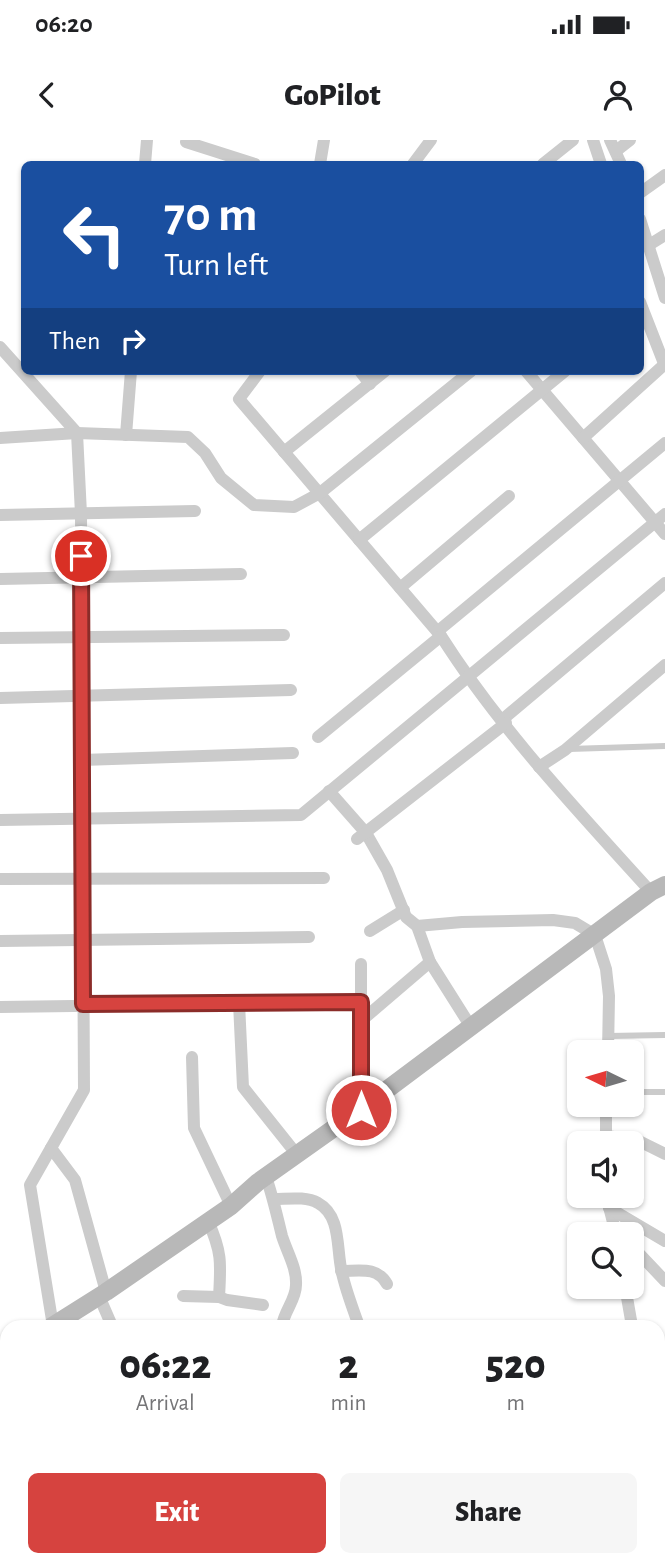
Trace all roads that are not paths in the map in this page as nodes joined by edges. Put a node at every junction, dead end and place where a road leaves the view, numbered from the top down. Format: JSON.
{"nodes":[{"id":1,"x":147,"y":140,"type":"edge"},
{"id":2,"x":324,"y":140,"type":"edge"},
{"id":3,"x":431,"y":140,"type":"edge"},
{"id":4,"x":573,"y":140,"type":"edge"},
{"id":5,"x":593,"y":140,"type":"edge"},
{"id":6,"x":630,"y":140,"type":"edge"},
{"id":7,"x":186,"y":142,"type":"dead end"},
{"id":8,"x":613,"y":145,"type":"edge"},
{"id":9,"x":145,"y":161,"type":"edge"},
{"id":10,"x":246,"y":161,"type":"edge"},
{"id":11,"x":320,"y":161,"type":"edge"},
{"id":12,"x":415,"y":161,"type":"edge"},
{"id":13,"x":547,"y":161,"type":"edge"},
{"id":14,"x":600,"y":161,"type":"edge"},
{"id":15,"x":665,"y":175,"type":"edge"},
{"id":16,"x":644,"y":190,"type":"edge"},
{"id":17,"x":644,"y":231,"type":"edge"},
{"id":18,"x":665,"y":235,"type":"edge"},
{"id":19,"x":649,"y":245,"type":"junction"},
{"id":20,"x":665,"y":298,"type":"edge"},
{"id":21,"x":644,"y":312,"type":"edge"},
{"id":22,"x":0,"y":346,"type":"edge"},
{"id":23,"x":665,"y":365,"type":"edge"},
{"id":24,"x":21,"y":370,"type":"edge"},
{"id":25,"x":26,"y":375,"type":"edge"},
{"id":26,"x":131,"y":375,"type":"edge"},
{"id":27,"x":257,"y":375,"type":"edge"},
{"id":28,"x":362,"y":375,"type":"edge"},
{"id":29,"x":380,"y":375,"type":"edge"},
{"id":30,"x":466,"y":375,"type":"edge"},
{"id":31,"x":529,"y":375,"type":"edge"},
{"id":32,"x":560,"y":375,"type":"edge"},
{"id":33,"x":370,"y":384,"type":"junction"},
{"id":34,"x":542,"y":390,"type":"junction"},
{"id":35,"x":77,"y":433,"type":"junction"},
{"id":36,"x":126,"y":435,"type":"junction"},
{"id":37,"x":0,"y":438,"type":"edge"},
{"id":38,"x":583,"y":438,"type":"junction"},
{"id":39,"x":665,"y":443,"type":"edge"},
{"id":40,"x":284,"y":452,"type":"junction"},
{"id":41,"x":619,"y":480,"type":"junction"},
{"id":42,"x":320,"y":493,"type":"junction"},
{"id":43,"x":509,"y":496,"type":"dead end"},
{"id":44,"x":195,"y":510,"type":"dead end"},
{"id":45,"x":81,"y":514,"type":"junction"},
{"id":46,"x":0,"y":515,"type":"edge"},
{"id":47,"x":660,"y":518,"type":"edge"},
{"id":48,"x":665,"y":534,"type":"edge"},
{"id":49,"x":359,"y":540,"type":"junction"},
{"id":50,"x":241,"y":574,"type":"dead end"},
{"id":51,"x":81,"y":577,"type":"junction"},
{"id":52,"x":0,"y":579,"type":"edge"},
{"id":53,"x":665,"y":583,"type":"edge"},
{"id":54,"x":400,"y":588,"type":"junction"},
{"id":55,"x":439,"y":634,"type":"junction"},
{"id":56,"x":284,"y":635,"type":"dead end"},
{"id":57,"x":81,"y":637,"type":"junction"},
{"id":58,"x":0,"y":638,"type":"edge"},
{"id":59,"x":665,"y":665,"type":"edge"},
{"id":60,"x":468,"y":678,"type":"junction"},
{"id":61,"x":291,"y":690,"type":"dead end"},
{"id":62,"x":0,"y":698,"type":"edge"},
{"id":63,"x":82,"y":698,"type":"junction"},
{"id":64,"x":504,"y":721,"type":"junction"},
{"id":65,"x":318,"y":737,"type":"dead end"},
{"id":66,"x":665,"y":746,"type":"edge"},
{"id":67,"x":565,"y":750,"type":"junction"},
{"id":68,"x":293,"y":753,"type":"dead end"},
{"id":69,"x":82,"y":760,"type":"junction"},
{"id":70,"x":539,"y":767,"type":"junction"},
{"id":71,"x":329,"y":791,"type":"junction"},
{"id":72,"x":82,"y":818,"type":"junction"},
{"id":73,"x":0,"y":820,"type":"edge"},
{"id":74,"x":361,"y":836,"type":"junction"},
{"id":75,"x":83,"y":878,"type":"junction"},
{"id":76,"x":324,"y":878,"type":"dead end"},
{"id":77,"x":0,"y":879,"type":"edge"},
{"id":78,"x":658,"y":888,"type":"edge"},
{"id":79,"x":404,"y":910,"type":"junction"},
{"id":80,"x":416,"y":926,"type":"junction"},
{"id":81,"x":370,"y":931,"type":"dead end"},
{"id":82,"x":595,"y":936,"type":"junction"},
{"id":83,"x":309,"y":937,"type":"dead end"},
{"id":84,"x":83,"y":938,"type":"junction"},
{"id":85,"x":0,"y":941,"type":"edge"},
{"id":86,"x":430,"y":962,"type":"junction"},
{"id":87,"x":361,"y":964,"type":"dead end"},
{"id":88,"x":361,"y":1002,"type":"junction"},
{"id":89,"x":239,"y":1003,"type":"junction"},
{"id":90,"x":83,"y":1004,"type":"junction"},
{"id":91,"x":0,"y":1007,"type":"edge"},
{"id":92,"x":361,"y":1021,"type":"junction"},
{"id":93,"x":471,"y":1027,"type":"junction"},
{"id":94,"x":608,"y":1035,"type":"junction"},
{"id":95,"x":665,"y":1035,"type":"edge"},
{"id":96,"x":608,"y":1040,"type":"edge"},
{"id":97,"x":192,"y":1057,"type":"dead end"},
{"id":98,"x":644,"y":1092,"type":"edge"},
{"id":99,"x":665,"y":1092,"type":"edge"},
{"id":100,"x":361,"y":1110,"type":"junction"},
{"id":101,"x":644,"y":1144,"type":"edge"},
{"id":102,"x":51,"y":1148,"type":"junction"},
{"id":103,"x":665,"y":1154,"type":"edge"},
{"id":104,"x":298,"y":1156,"type":"junction"},
{"id":105,"x":266,"y":1177,"type":"junction"},
{"id":106,"x":274,"y":1199,"type":"junction"},
{"id":107,"x":231,"y":1206,"type":"junction"},
{"id":108,"x":617,"y":1208,"type":"edge"},
{"id":109,"x":208,"y":1221,"type":"junction"},
{"id":110,"x":665,"y":1241,"type":"edge"},
{"id":111,"x":644,"y":1259,"type":"edge"},
{"id":112,"x":341,"y":1271,"type":"junction"},
{"id":113,"x":665,"y":1281,"type":"edge"},
{"id":114,"x":387,"y":1284,"type":"dead end"},
{"id":115,"x":102,"y":1294,"type":"junction"},
{"id":116,"x":183,"y":1296,"type":"dead end"},
{"id":117,"x":219,"y":1297,"type":"junction"},
{"id":118,"x":627,"y":1299,"type":"edge"},
{"id":119,"x":263,"y":1305,"type":"dead end"},
{"id":120,"x":51,"y":1320,"type":"edge"},
{"id":121,"x":61,"y":1320,"type":"edge"},
{"id":122,"x":110,"y":1320,"type":"edge"},
{"id":123,"x":283,"y":1320,"type":"edge"},
{"id":124,"x":357,"y":1320,"type":"edge"},
{"id":125,"x":631,"y":1320,"type":"edge"}],
"edges":[{"from":1,"to":9,"type":"street"},
{"from":2,"to":11,"type":"street"},
{"from":3,"to":12,"type":"street"},
{"from":4,"to":13,"type":"street"},
{"from":5,"to":14,"type":"street"},
{"from":6,"to":8,"type":"street"},
{"from":7,"to":10,"type":"street"},
{"from":15,"to":16,"type":"street"},
{"from":17,"to":19,"type":"street"},
{"from":18,"to":19,"type":"street"},
{"from":19,"to":20,"type":"street"},
{"from":21,"to":23,"type":"street"},
{"from":22,"to":24,"type":"street"},
{"from":23,"to":38,"type":"street"},
{"from":25,"to":35,"type":"street"},
{"from":26,"to":36,"type":"street"},
{"from":27,"to":40,"type":"street"},
{"from":28,"to":33,"type":"street"},
{"from":29,"to":33,"type":"street"},
{"from":30,"to":42,"type":"street"},
{"from":31,"to":34,"type":"street"},
{"from":32,"to":34,"type":"street"},
{"from":33,"to":40,"type":"street"},
{"from":34,"to":38,"type":"street"},
{"from":34,"to":49,"type":"street"},
{"from":35,"to":36,"type":"street"},
{"from":35,"to":37,"type":"street"},
{"from":35,"to":45,"type":"street"},
{"from":36,"to":42,"type":"street"},
{"from":38,"to":41,"type":"street"},
{"from":39,"to":41,"type":"street"},
{"from":40,"to":42,"type":"street"},
{"from":41,"to":47,"type":"street"},
{"from":41,"to":55,"type":"street"},
{"from":42,"to":49,"type":"street"},
{"from":43,"to":54,"type":"street"},
{"from":44,"to":45,"type":"street"},
{"from":45,"to":46,"type":"street"},
{"from":45,"to":51,"type":"street"},
{"from":47,"to":48,"type":"street"},
{"from":47,"to":60,"type":"street"},
{"from":49,"to":54,"type":"street"},
{"from":50,"to":51,"type":"street"},
{"from":51,"to":52,"type":"street"},
{"from":51,"to":57,"type":"street"},
{"from":53,"to":64,"type":"street"},
{"from":54,"to":55,"type":"street"},
{"from":55,"to":60,"type":"street"},
{"from":55,"to":65,"type":"street"},
{"from":56,"to":57,"type":"street"},
{"from":57,"to":58,"type":"street"},
{"from":57,"to":63,"type":"street"},
{"from":59,"to":67,"type":"street"},
{"from":60,"to":64,"type":"street"},
{"from":60,"to":71,"type":"street"},
{"from":61,"to":63,"type":"street"},
{"from":62,"to":63,"type":"street"},
{"from":63,"to":69,"type":"street"},
{"from":64,"to":70,"type":"street"},
{"from":64,"to":74,"type":"street"},
{"from":66,"to":67,"type":"lane"},
{"from":67,"to":70,"type":"street"},
{"from":68,"to":69,"type":"street"},
{"from":69,"to":72,"type":"street"},
{"from":70,"to":78,"type":"street"},
{"from":71,"to":72,"type":"street"},
{"from":71,"to":74,"type":"street"},
{"from":72,"to":73,"type":"street"},
{"from":72,"to":75,"type":"street"},
{"from":74,"to":79,"type":"street"},
{"from":75,"to":76,"type":"street"},
{"from":75,"to":77,"type":"street"},
{"from":75,"to":84,"type":"street"},
{"from":78,"to":82,"type":"street"},
{"from":79,"to":80,"type":"street"},
{"from":79,"to":81,"type":"street"},
{"from":80,"to":82,"type":"street"},
{"from":80,"to":86,"type":"street"},
{"from":82,"to":93,"type":"street"},
{"from":82,"to":94,"type":"street"},
{"from":83,"to":84,"type":"street"},
{"from":84,"to":85,"type":"street"},
{"from":84,"to":90,"type":"street"},
{"from":86,"to":92,"type":"street"},
{"from":86,"to":93,"type":"street"},
{"from":87,"to":88,"type":"street"},
{"from":88,"to":89,"type":"street"},
{"from":88,"to":92,"type":"street"},
{"from":89,"to":90,"type":"street"},
{"from":89,"to":104,"type":"street"},
{"from":90,"to":91,"type":"street"},
{"from":90,"to":102,"type":"street"},
{"from":92,"to":100,"type":"street"},
{"from":93,"to":100,"type":"street"},
{"from":94,"to":95,"type":"lane"},
{"from":94,"to":96,"type":"street"},
{"from":97,"to":107,"type":"street"},
{"from":98,"to":99,"type":"lane"},
{"from":100,"to":104,"type":"street"},
{"from":101,"to":103,"type":"street"},
{"from":102,"to":115,"type":"street"},
{"from":102,"to":120,"type":"street"},
{"from":104,"to":105,"type":"street"},
{"from":105,"to":106,"type":"street"},
{"from":105,"to":107,"type":"street"},
{"from":106,"to":112,"type":"street"},
{"from":106,"to":123,"type":"street"},
{"from":107,"to":109,"type":"street"},
{"from":108,"to":110,"type":"street"},
{"from":109,"to":115,"type":"street"},
{"from":109,"to":117,"type":"street"},
{"from":111,"to":113,"type":"street"},
{"from":112,"to":114,"type":"street"},
{"from":112,"to":124,"type":"street"},
{"from":115,"to":121,"type":"street"},
{"from":115,"to":122,"type":"street"},
{"from":116,"to":117,"type":"street"},
{"from":117,"to":119,"type":"street"},
{"from":118,"to":125,"type":"street"}]}
